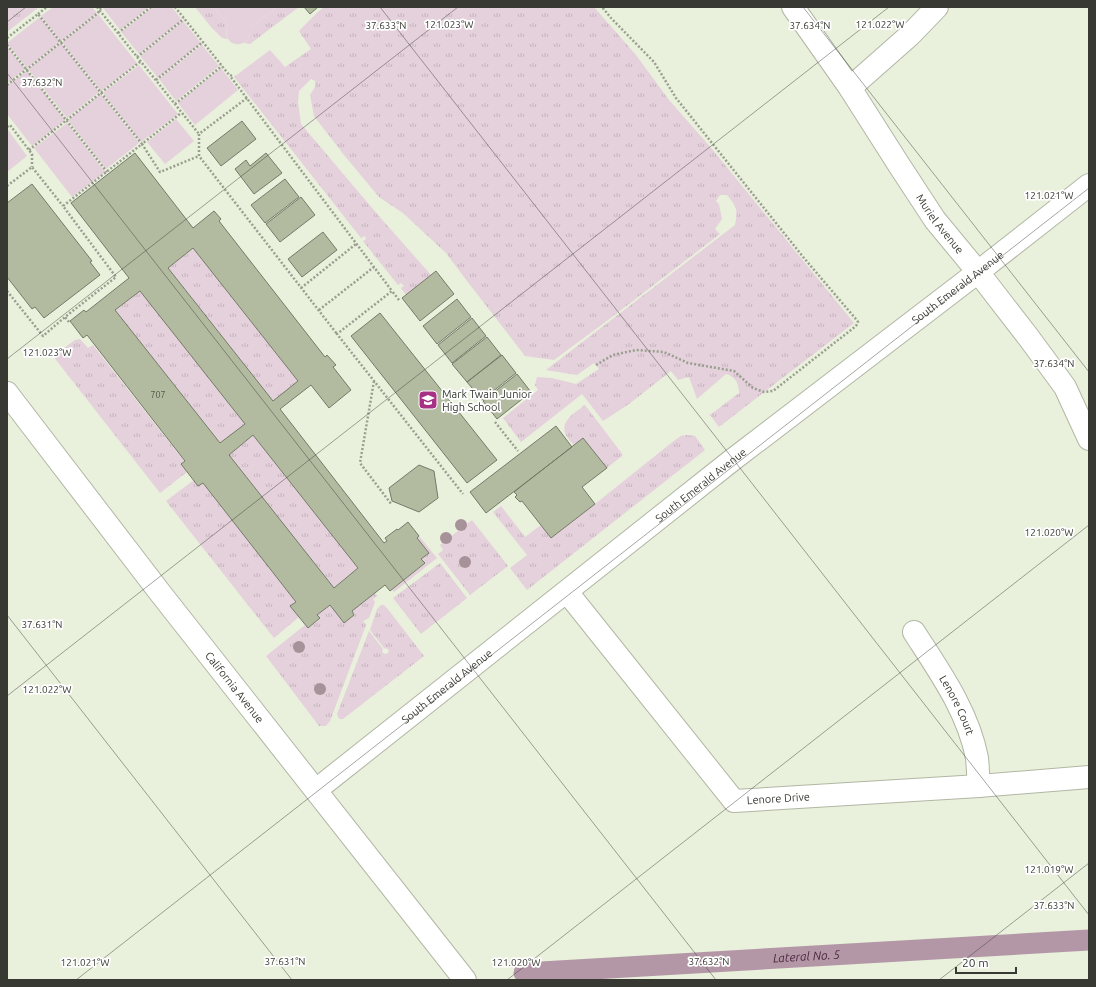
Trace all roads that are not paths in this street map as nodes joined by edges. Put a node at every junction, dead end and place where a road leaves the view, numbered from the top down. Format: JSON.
{"nodes":[{"id":1,"x":793,"y":7,"type":"edge"},
{"id":2,"x":937,"y":7,"type":"edge"},
{"id":3,"x":850,"y":88,"type":"junction"},
{"id":4,"x":1089,"y":185,"type":"edge"},
{"id":5,"x":978,"y":272,"type":"junction"},
{"id":6,"x":7,"y":393,"type":"edge"},
{"id":7,"x":1089,"y":439,"type":"edge"},
{"id":8,"x":566,"y":592,"type":"junction"},
{"id":9,"x":914,"y":632,"type":"dead end"},
{"id":10,"x":1089,"y":777,"type":"edge"},
{"id":11,"x":979,"y":786,"type":"junction"},
{"id":12,"x":316,"y":790,"type":"junction"},
{"id":13,"x":465,"y":980,"type":"edge"}],
"edges":[{"from":1,"to":3,"type":"street","name":"Muriel Avenue"},
{"from":2,"to":3,"type":"street"},
{"from":3,"to":5,"type":"street","name":"Muriel Avenue"},
{"from":4,"to":5,"type":"street","name":"South Emerald Avenue"},
{"from":5,"to":7,"type":"street","name":"Muriel Avenue"},
{"from":5,"to":8,"type":"street","name":"South Emerald Avenue"},
{"from":6,"to":12,"type":"street","name":"California Avenue"},
{"from":8,"to":11,"type":"street","name":"Lenore Drive"},
{"from":8,"to":12,"type":"street","name":"South Emerald Avenue"},
{"from":9,"to":11,"type":"street","name":"Lenore Court"},
{"from":10,"to":11,"type":"street","name":"Lenore Drive"},
{"from":12,"to":13,"type":"street","name":"California Avenue"}]}
